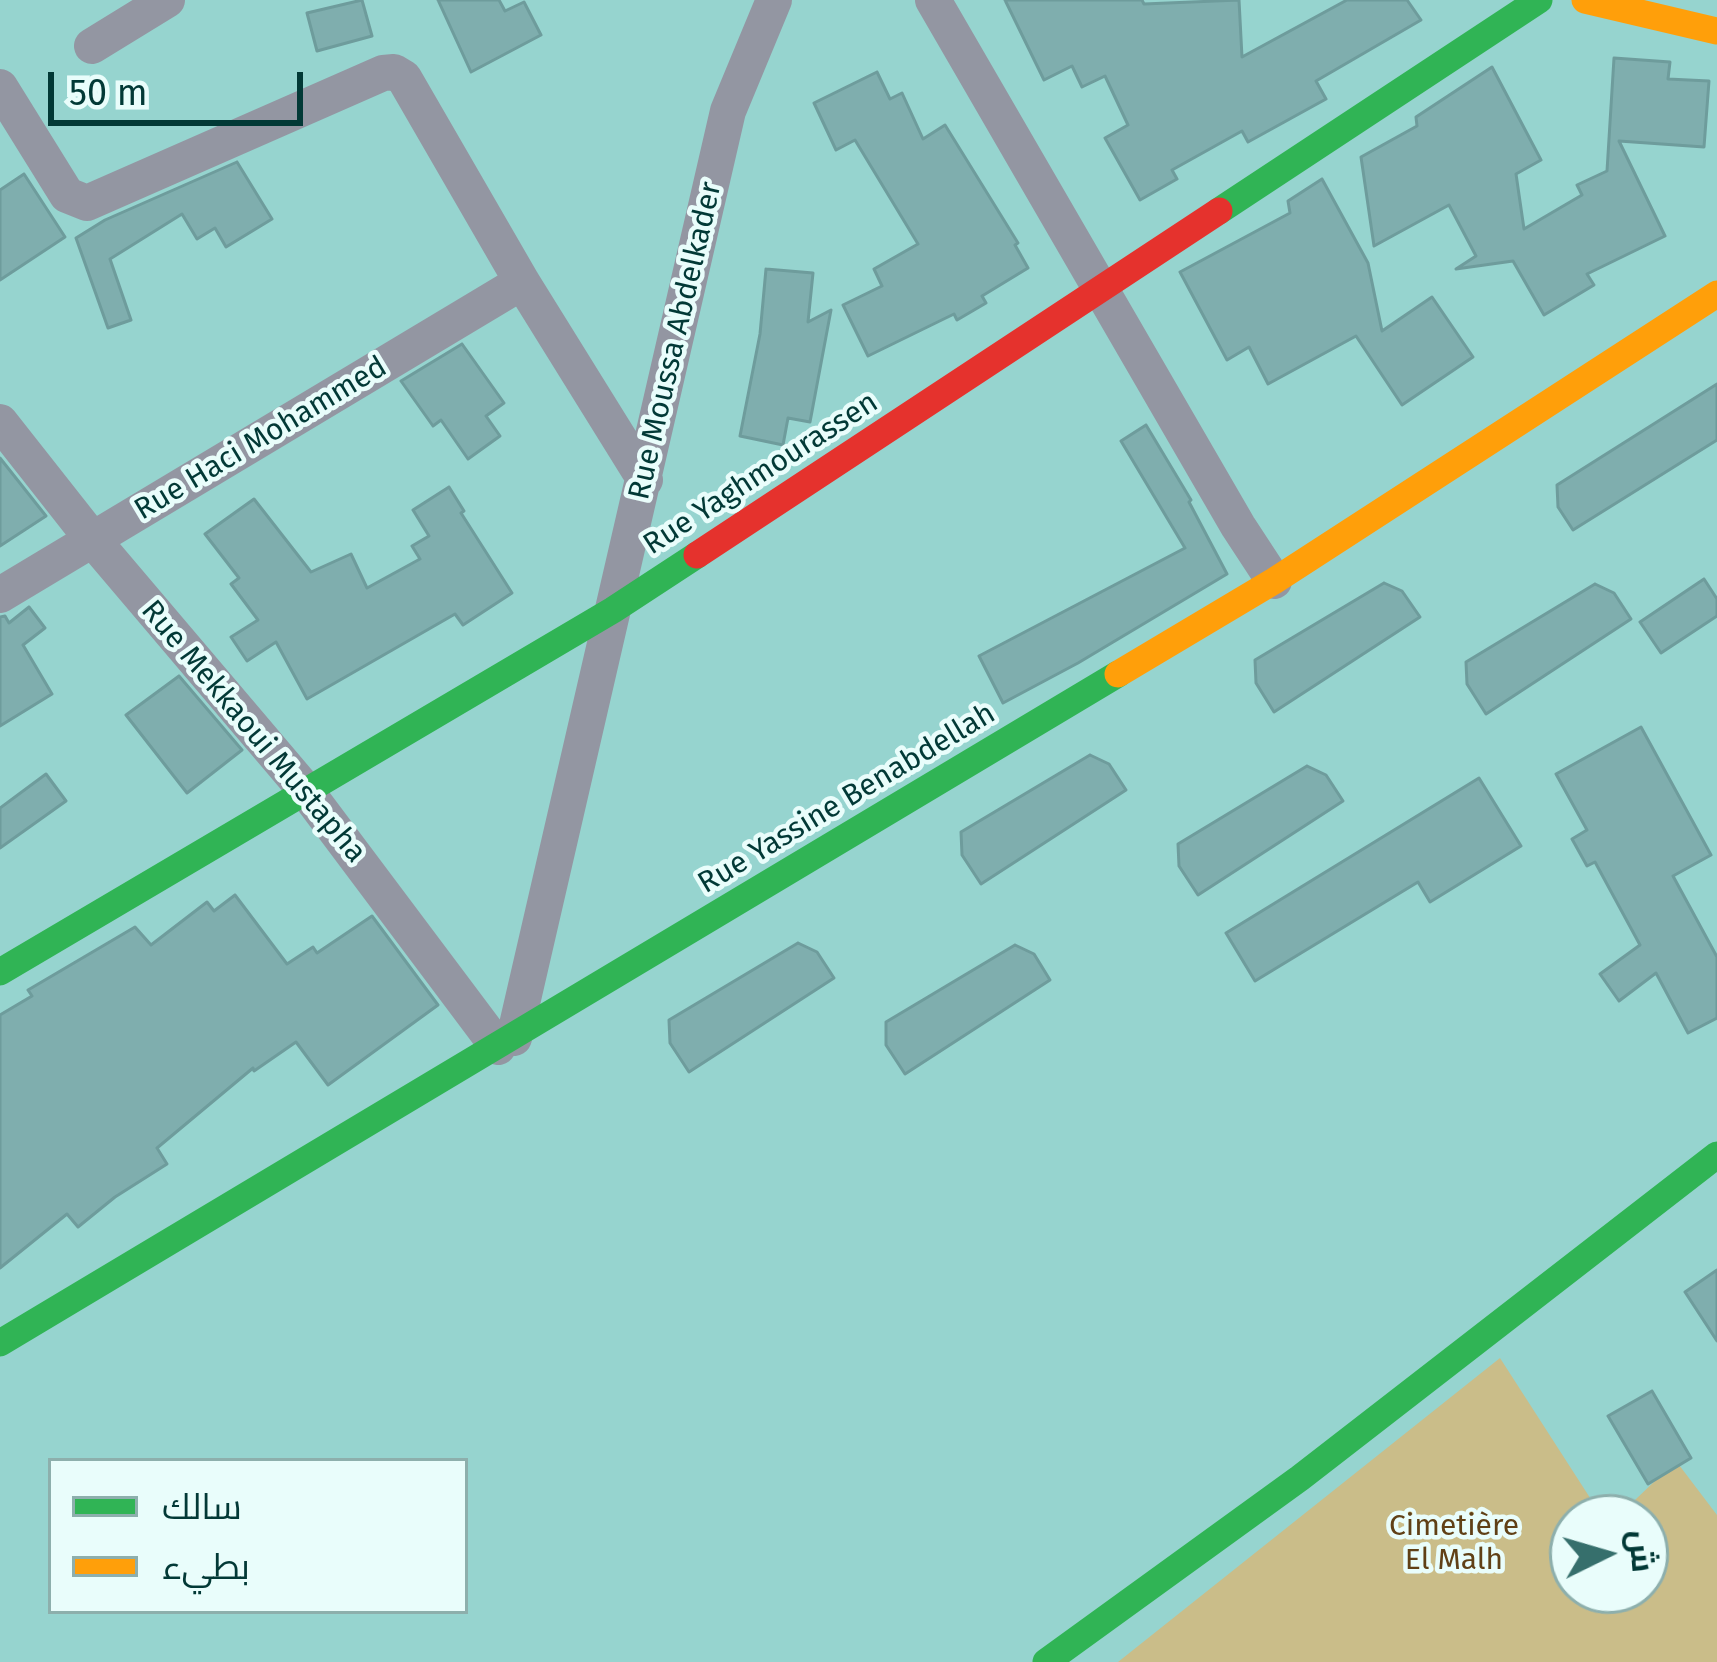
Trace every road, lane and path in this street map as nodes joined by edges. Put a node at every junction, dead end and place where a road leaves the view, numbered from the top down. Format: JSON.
{"nodes":[{"id":1,"x":167,"y":0,"type":"edge"},
{"id":2,"x":774,"y":0,"type":"edge"},
{"id":3,"x":933,"y":0,"type":"edge"},
{"id":4,"x":1539,"y":0,"type":"edge"},
{"id":5,"x":1585,"y":0,"type":"edge"},
{"id":6,"x":1717,"y":32,"type":"edge"},
{"id":7,"x":92,"y":46,"type":"dead end"},
{"id":8,"x":0,"y":87,"type":"edge"},
{"id":9,"x":522,"y":282,"type":"junction"},
{"id":10,"x":1100,"y":291,"type":"junction"},
{"id":11,"x":1717,"y":294,"type":"edge"},
{"id":12,"x":0,"y":422,"type":"edge"},
{"id":13,"x":645,"y":480,"type":"junction"},
{"id":14,"x":93,"y":540,"type":"junction"},
{"id":15,"x":1274,"y":581,"type":"junction"},
{"id":16,"x":0,"y":595,"type":"edge"},
{"id":17,"x":613,"y":610,"type":"junction"},
{"id":18,"x":306,"y":791,"type":"junction"},
{"id":19,"x":0,"y":972,"type":"edge"},
{"id":20,"x":506,"y":1042,"type":"junction"},
{"id":21,"x":1717,"y":1155,"type":"edge"},
{"id":22,"x":0,"y":1343,"type":"edge"},
{"id":23,"x":1046,"y":1662,"type":"edge"}],
"edges":[{"from":1,"to":7,"type":"street"},
{"from":2,"to":13,"type":"street","name":"Rue Moussa Abdelkader"},
{"from":3,"to":10,"type":"street"},
{"from":4,"to":10,"type":"street","name":"Rue Yaghmourassen"},
{"from":5,"to":6,"type":"street"},
{"from":8,"to":9,"type":"street"},
{"from":9,"to":13,"type":"street"},
{"from":9,"to":14,"type":"street","name":"Rue Haci Mohammed"},
{"from":10,"to":15,"type":"street"},
{"from":10,"to":17,"type":"street","name":"Rue Yaghmourassen"},
{"from":11,"to":15,"type":"street","name":"Rue Yassine Benabdellah"},
{"from":12,"to":14,"type":"street","name":"Rue Mekkaoui Mustapha"},
{"from":13,"to":17,"type":"street","name":"Rue Moussa Abdelkader"},
{"from":14,"to":16,"type":"street","name":"Rue Haci Mohammed"},
{"from":14,"to":18,"type":"street","name":"Rue Mekkaoui Mustapha"},
{"from":15,"to":20,"type":"street","name":"Rue Yassine Benabdellah"},
{"from":17,"to":18,"type":"street","name":"Rue Yaghmourassen"},
{"from":17,"to":20,"type":"street","name":"Rue Moussa Abdelkader"},
{"from":18,"to":19,"type":"street","name":"Rue Yaghmourassen"},
{"from":18,"to":20,"type":"street","name":"Rue Mekkaoui Mustapha"},
{"from":20,"to":22,"type":"street","name":"Rue Yassine Benabdellah"},
{"from":21,"to":23,"type":"street"}]}
